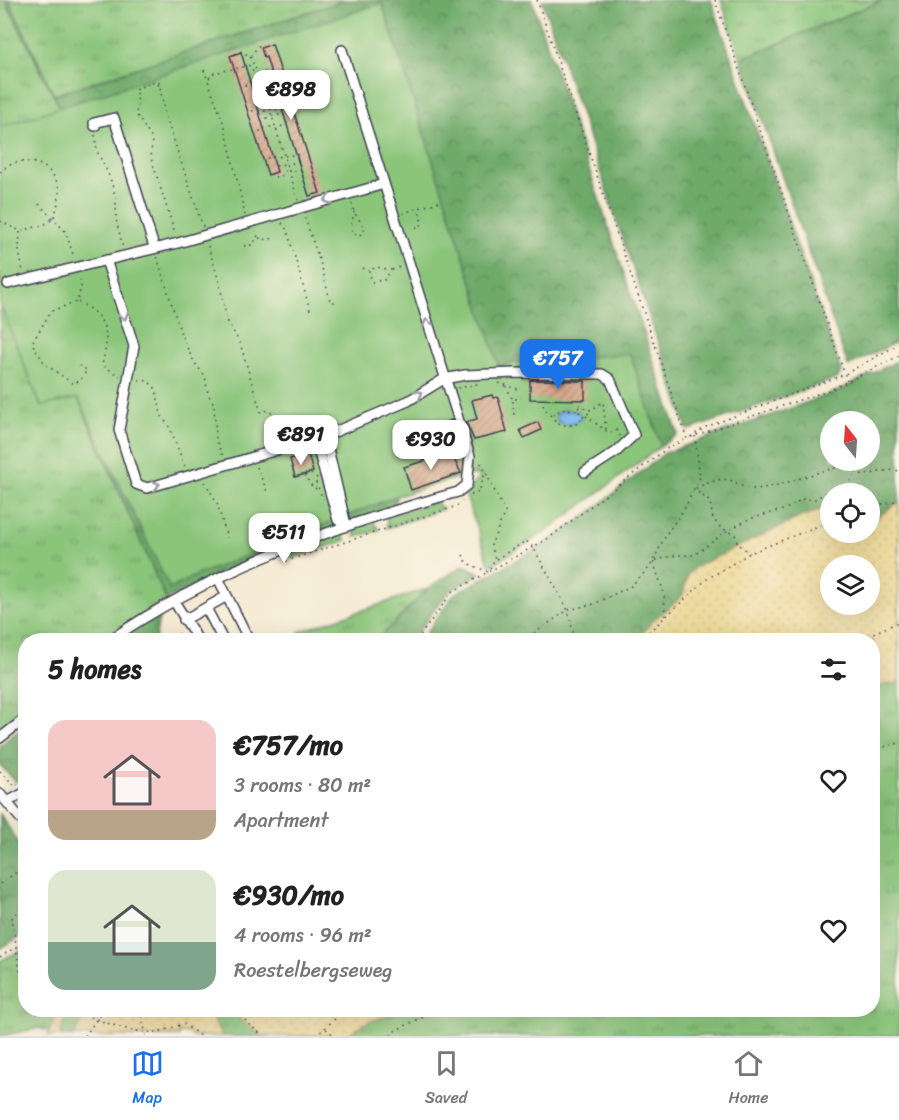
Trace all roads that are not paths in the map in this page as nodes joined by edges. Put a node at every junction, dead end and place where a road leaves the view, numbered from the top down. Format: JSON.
{"nodes":[{"id":1,"x":342,"y":50,"type":"dead end"},
{"id":2,"x":95,"y":126,"type":"road end"},
{"id":3,"x":384,"y":184,"type":"junction"},
{"id":4,"x":154,"y":247,"type":"junction"},
{"id":5,"x":106,"y":260,"type":"junction"},
{"id":6,"x":8,"y":284,"type":"dead end"},
{"id":7,"x":444,"y":379,"type":"junction"},
{"id":8,"x":326,"y":436,"type":"junction"},
{"id":9,"x":315,"y":439,"type":"junction"},
{"id":10,"x":585,"y":472,"type":"dead end"},
{"id":11,"x":343,"y":526,"type":"junction"},
{"id":12,"x":218,"y":578,"type":"junction"},
{"id":13,"x":227,"y":596,"type":"junction"},
{"id":14,"x":174,"y":601,"type":"junction"},
{"id":15,"x":206,"y":608,"type":"junction"},
{"id":16,"x":184,"y":620,"type":"junction"},
{"id":17,"x":121,"y":633,"type":"edge"},
{"id":18,"x":193,"y":633,"type":"edge"},
{"id":19,"x":219,"y":633,"type":"edge"},
{"id":20,"x":246,"y":633,"type":"edge"},
{"id":21,"x":18,"y":724,"type":"edge"},
{"id":22,"x":0,"y":738,"type":"edge"},
{"id":23,"x":18,"y":794,"type":"edge"},
{"id":24,"x":3,"y":798,"type":"edge"},
{"id":25,"x":18,"y":816,"type":"edge"}],
"edges":[{"from":1,"to":3,"type":"street"},
{"from":2,"to":4,"type":"street"},
{"from":3,"to":4,"type":"street","one_way":true},
{"from":7,"to":3,"type":"street","one_way":true},
{"from":4,"to":5,"type":"street"},
{"from":5,"to":6,"type":"street"},
{"from":5,"to":9,"type":"street","one_way":true},
{"from":8,"to":7,"type":"street","one_way":true},
{"from":7,"to":10,"type":"street"},
{"from":7,"to":11,"type":"street"},
{"from":8,"to":9,"type":"street"},
{"from":8,"to":11,"type":"street"},
{"from":9,"to":11,"type":"street"},
{"from":11,"to":12,"type":"street"},
{"from":12,"to":13,"type":"street"},
{"from":12,"to":14,"type":"street"},
{"from":13,"to":15,"type":"street"},
{"from":13,"to":20,"type":"street"},
{"from":14,"to":16,"type":"street"},
{"from":14,"to":17,"type":"street"},
{"from":15,"to":16,"type":"street"},
{"from":15,"to":19,"type":"street"},
{"from":16,"to":18,"type":"street"},
{"from":21,"to":22,"type":"street"},
{"from":23,"to":24,"type":"street"},
{"from":24,"to":25,"type":"street"}]}
